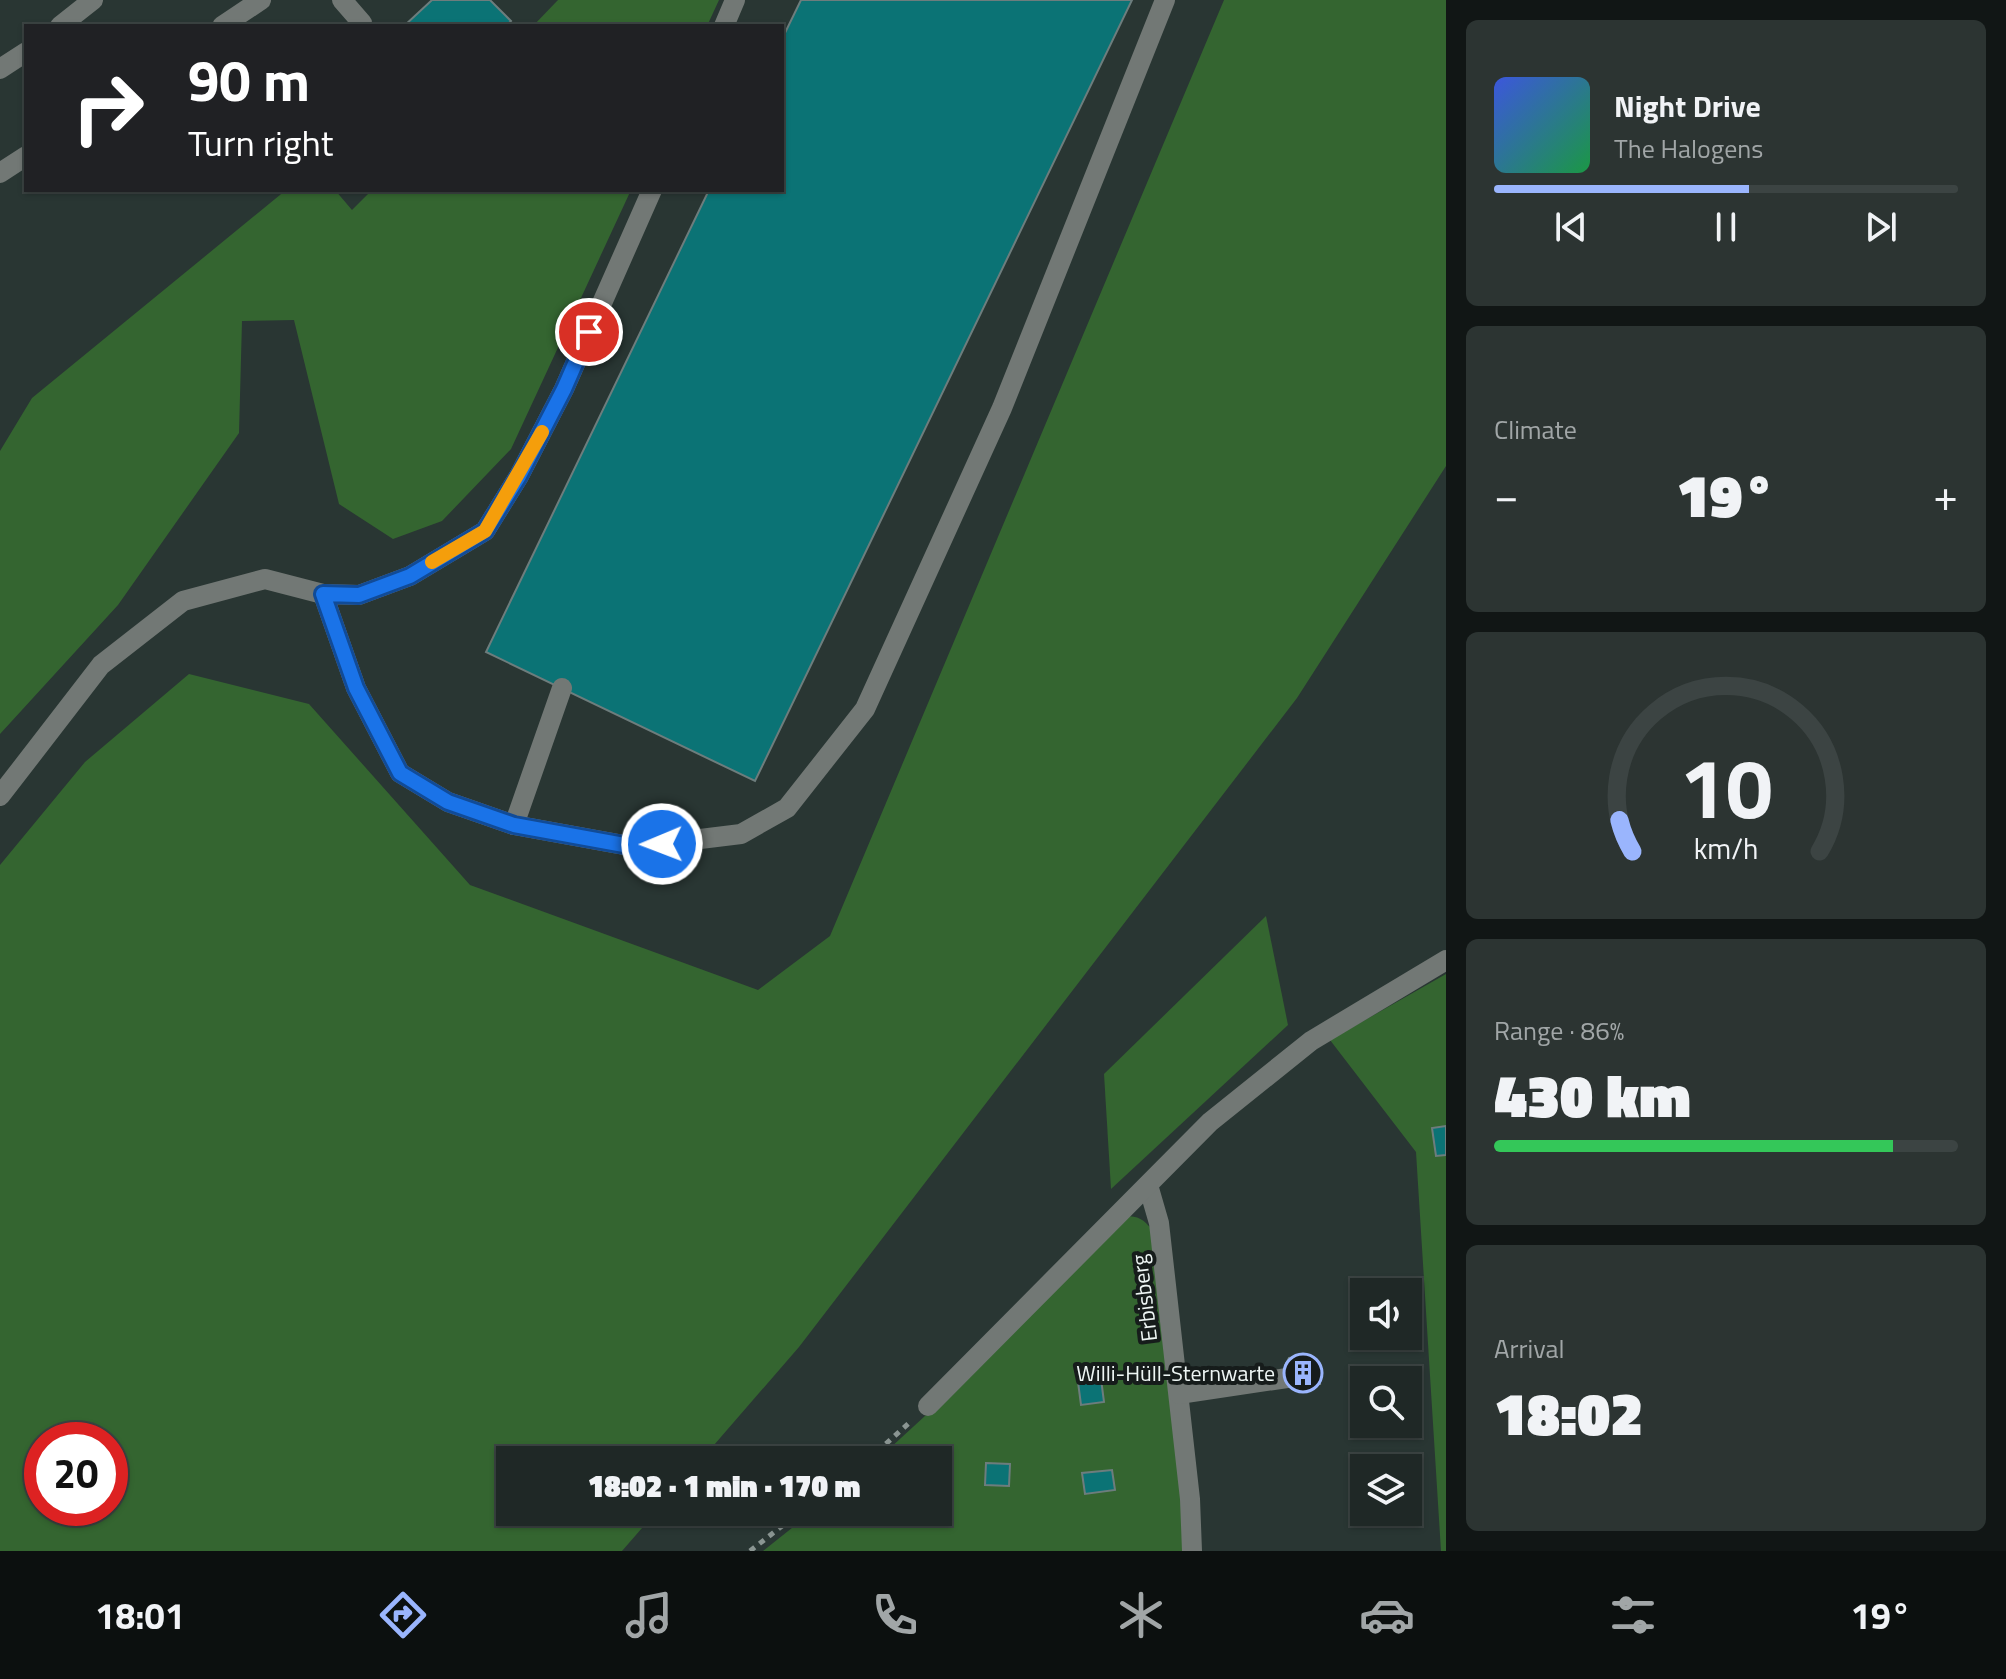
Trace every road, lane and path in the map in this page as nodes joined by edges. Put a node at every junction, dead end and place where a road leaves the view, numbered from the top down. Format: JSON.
{"nodes":[{"id":1,"x":93,"y":0,"type":"edge"},
{"id":2,"x":261,"y":0,"type":"edge"},
{"id":3,"x":342,"y":0,"type":"edge"},
{"id":4,"x":735,"y":0,"type":"edge"},
{"id":5,"x":1165,"y":0,"type":"edge"},
{"id":6,"x":362,"y":23,"type":"dead end"},
{"id":7,"x":63,"y":24,"type":"edge"},
{"id":8,"x":225,"y":24,"type":"edge"},
{"id":9,"x":725,"y":24,"type":"edge"},
{"id":10,"x":15,"y":54,"type":"edge"},
{"id":11,"x":0,"y":69,"type":"edge"},
{"id":12,"x":24,"y":157,"type":"edge"},
{"id":13,"x":0,"y":173,"type":"edge"},
{"id":14,"x":651,"y":192,"type":"edge"},
{"id":15,"x":323,"y":594,"type":"junction"},
{"id":16,"x":562,"y":688,"type":"dead end"},
{"id":17,"x":0,"y":796,"type":"edge"},
{"id":18,"x":514,"y":825,"type":"junction"},
{"id":19,"x":1446,"y":960,"type":"edge"},
{"id":20,"x":1148,"y":1185,"type":"junction"},
{"id":21,"x":1287,"y":1378,"type":"dead end"},
{"id":22,"x":1179,"y":1394,"type":"junction"},
{"id":23,"x":928,"y":1406,"type":"joint"},
{"id":24,"x":884,"y":1446,"type":"edge"},
{"id":25,"x":782,"y":1526,"type":"edge"},
{"id":26,"x":750,"y":1551,"type":"edge"},
{"id":27,"x":1192,"y":1551,"type":"edge"}],
"edges":[{"from":1,"to":7,"type":"lane"},
{"from":2,"to":8,"type":"lane"},
{"from":3,"to":6,"type":"lane"},
{"from":4,"to":9,"type":"lane"},
{"from":5,"to":18,"type":"lane"},
{"from":10,"to":11,"type":"lane"},
{"from":12,"to":13,"type":"lane"},
{"from":14,"to":15,"type":"lane"},
{"from":15,"to":17,"type":"lane"},
{"from":15,"to":18,"type":"lane"},
{"from":16,"to":18,"type":"lane"},
{"from":19,"to":20,"type":"lane"},
{"from":20,"to":22,"type":"lane","name":"Erbisberg"},
{"from":20,"to":23,"type":"lane"},
{"from":21,"to":22,"type":"lane"},
{"from":22,"to":27,"type":"lane","name":"Erbisberg"},
{"from":23,"to":24,"type":"path"},
{"from":25,"to":26,"type":"path"}]}
